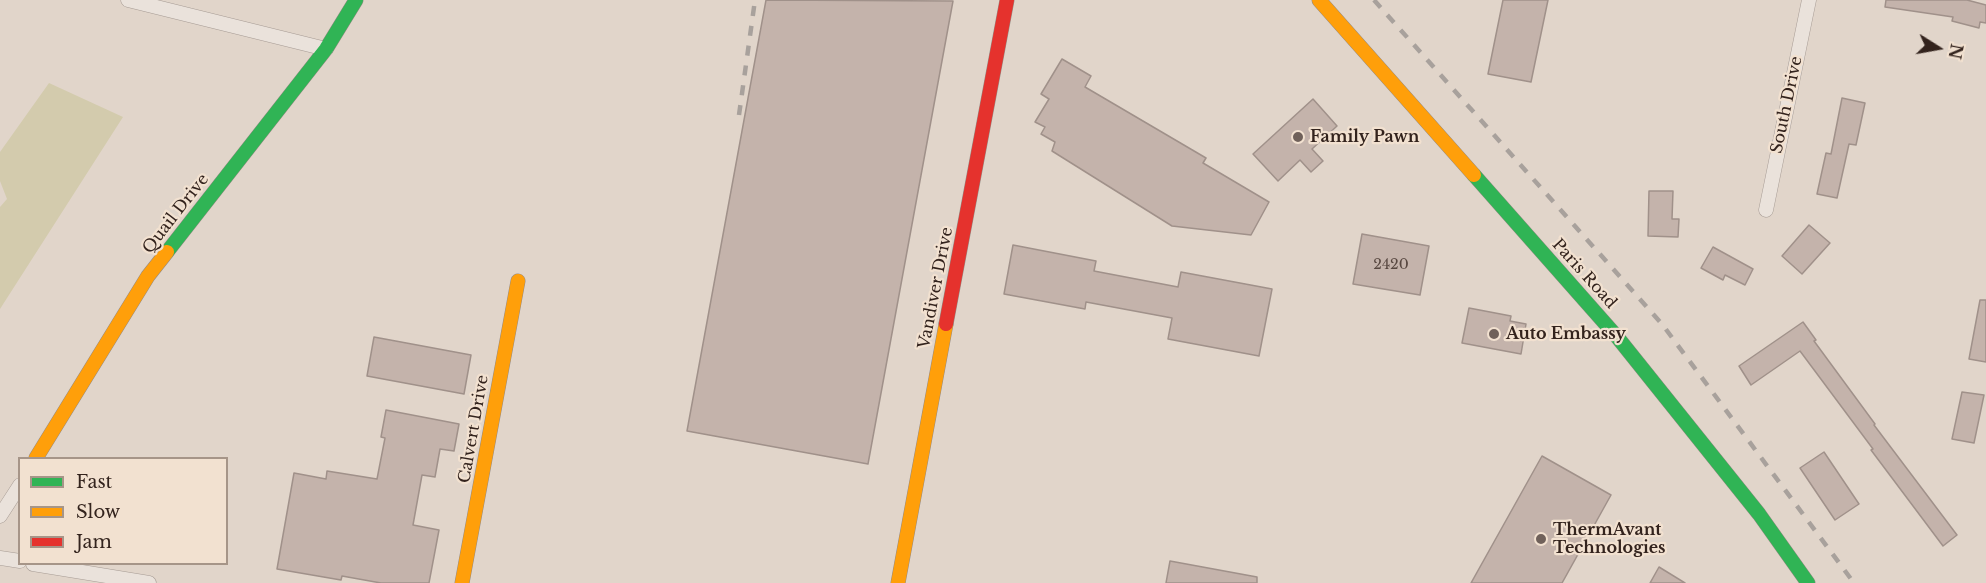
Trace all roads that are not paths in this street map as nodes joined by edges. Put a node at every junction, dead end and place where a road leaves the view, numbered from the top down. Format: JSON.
{"nodes":[{"id":1,"x":128,"y":0,"type":"edge"},
{"id":2,"x":356,"y":0,"type":"edge"},
{"id":3,"x":1006,"y":0,"type":"edge"},
{"id":4,"x":1319,"y":0,"type":"edge"},
{"id":5,"x":1809,"y":0,"type":"edge"},
{"id":6,"x":326,"y":49,"type":"junction"},
{"id":7,"x":1766,"y":210,"type":"dead end"},
{"id":8,"x":518,"y":281,"type":"dead end"},
{"id":9,"x":37,"y":457,"type":"edge"},
{"id":10,"x":18,"y":488,"type":"edge"},
{"id":11,"x":0,"y":516,"type":"edge"},
{"id":12,"x":0,"y":558,"type":"edge"},
{"id":13,"x":18,"y":561,"type":"edge"},
{"id":14,"x":39,"y":565,"type":"edge"},
{"id":15,"x":149,"y":583,"type":"edge"},
{"id":16,"x":462,"y":583,"type":"edge"},
{"id":17,"x":898,"y":583,"type":"edge"},
{"id":18,"x":1808,"y":583,"type":"edge"}],
"edges":[{"from":1,"to":6,"type":"street"},
{"from":2,"to":6,"type":"main road","name":"Quail Drive"},
{"from":3,"to":17,"type":"main road","name":"Vandiver Drive"},
{"from":4,"to":18,"type":"main road","name":"Paris Road"},
{"from":5,"to":7,"type":"street","name":"South Drive"},
{"from":6,"to":9,"type":"main road","name":"Quail Drive"},
{"from":8,"to":16,"type":"main road","name":"Calvert Drive"},
{"from":10,"to":11,"type":"street"},
{"from":12,"to":13,"type":"street"},
{"from":14,"to":15,"type":"street"}]}
